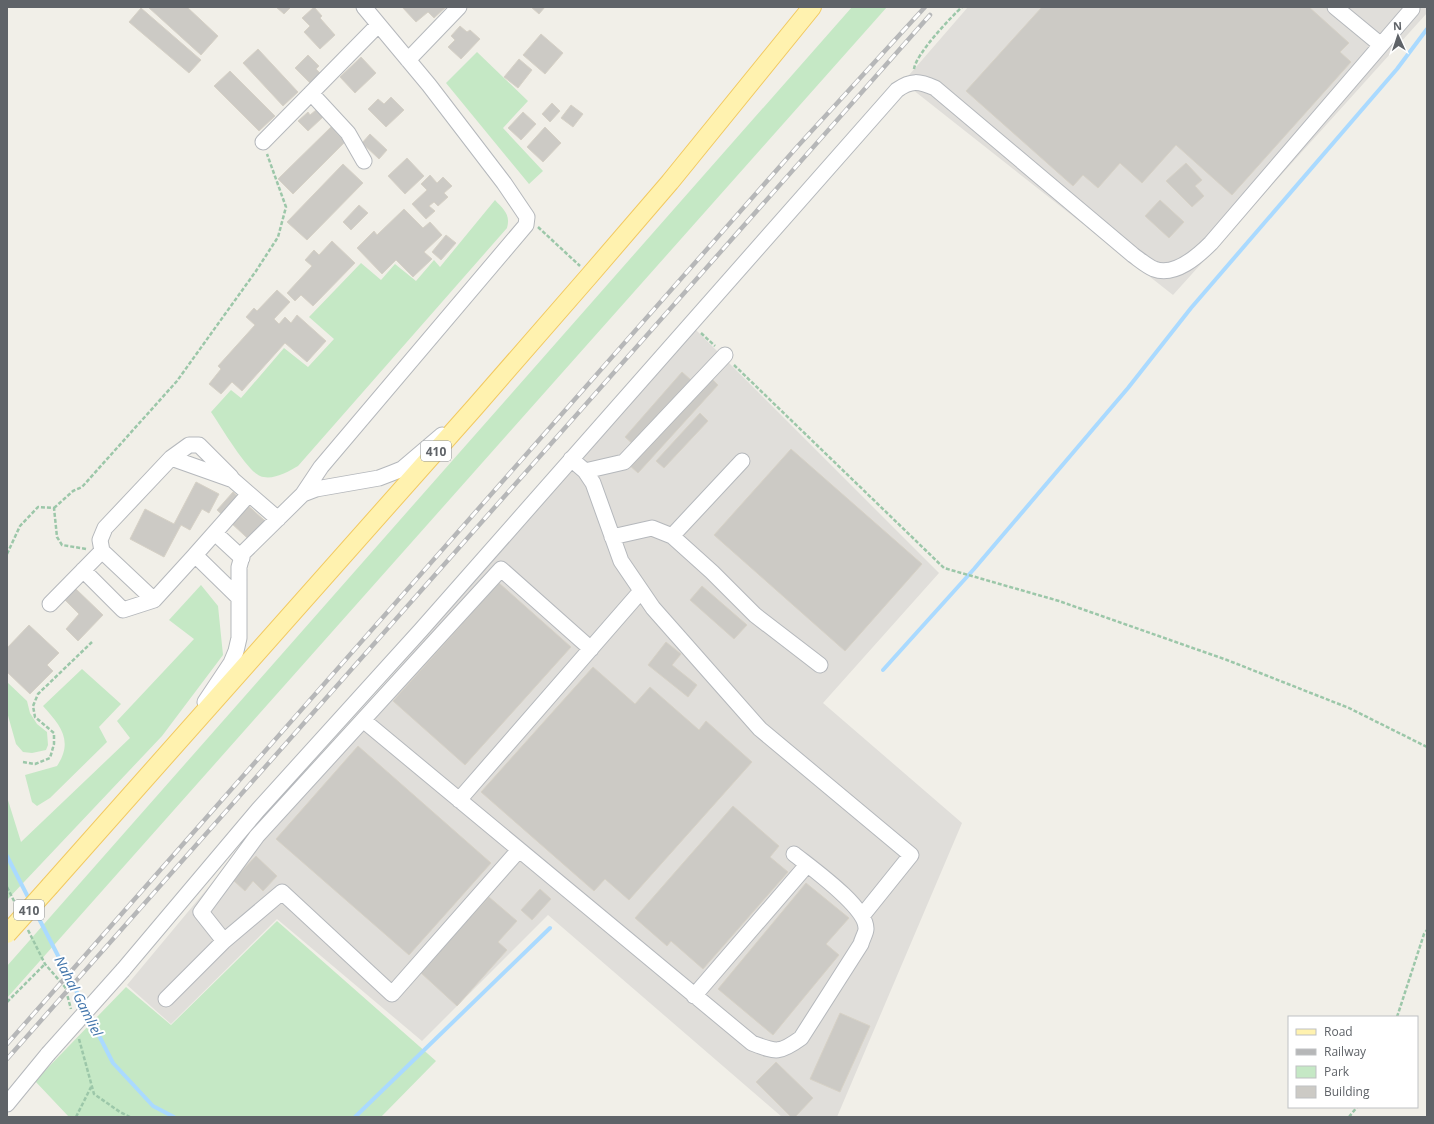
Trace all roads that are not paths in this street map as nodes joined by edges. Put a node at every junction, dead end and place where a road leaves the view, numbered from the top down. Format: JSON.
{"nodes":[{"id":1,"x":364,"y":7,"type":"edge"},
{"id":2,"x":459,"y":7,"type":"edge"},
{"id":3,"x":812,"y":7,"type":"edge"},
{"id":4,"x":1335,"y":7,"type":"edge"},
{"id":5,"x":1412,"y":9,"type":"dead end"},
{"id":6,"x":378,"y":25,"type":"junction"},
{"id":7,"x":1381,"y":45,"type":"junction"},
{"id":8,"x":408,"y":60,"type":"junction"},
{"id":9,"x":311,"y":93,"type":"junction"},
{"id":10,"x":263,"y":142,"type":"road end"},
{"id":11,"x":364,"y":161,"type":"dead end"},
{"id":12,"x":725,"y":355,"type":"road end"},
{"id":13,"x":475,"y":407,"type":"junction"},
{"id":14,"x":172,"y":458,"type":"junction"},
{"id":15,"x":571,"y":459,"type":"junction"},
{"id":16,"x":742,"y":461,"type":"dead end"},
{"id":17,"x":586,"y":471,"type":"junction"},
{"id":18,"x":233,"y":480,"type":"junction"},
{"id":19,"x":249,"y":494,"type":"junction"},
{"id":20,"x":302,"y":494,"type":"junction"},
{"id":21,"x":278,"y":519,"type":"junction"},
{"id":22,"x":215,"y":533,"type":"junction"},
{"id":23,"x":672,"y":536,"type":"junction"},
{"id":24,"x":612,"y":537,"type":"junction"},
{"id":25,"x":102,"y":551,"type":"junction"},
{"id":26,"x":195,"y":555,"type":"junction"},
{"id":27,"x":242,"y":558,"type":"junction"},
{"id":28,"x":83,"y":570,"type":"junction"},
{"id":29,"x":641,"y":591,"type":"junction"},
{"id":30,"x":239,"y":598,"type":"junction"},
{"id":31,"x":154,"y":600,"type":"junction"},
{"id":32,"x":50,"y":604,"type":"dead end"},
{"id":33,"x":591,"y":649,"type":"junction"},
{"id":34,"x":820,"y":665,"type":"dead end"},
{"id":35,"x":363,"y":720,"type":"junction"},
{"id":36,"x":176,"y":745,"type":"junction"},
{"id":37,"x":459,"y":800,"type":"junction"},
{"id":38,"x":519,"y":850,"type":"junction"},
{"id":39,"x":794,"y":854,"type":"dead end"},
{"id":40,"x":807,"y":864,"type":"junction"},
{"id":41,"x":862,"y":916,"type":"junction"},
{"id":42,"x":7,"y":934,"type":"edge"},
{"id":43,"x":224,"y":940,"type":"junction"},
{"id":44,"x":694,"y":996,"type":"junction"},
{"id":45,"x":166,"y":999,"type":"dead end"},
{"id":46,"x":7,"y":1104,"type":"edge"}],
"edges":[{"from":1,"to":6,"type":"street"},
{"from":2,"to":8,"type":"street"},
{"from":3,"to":13,"type":"main road","number":"410"},
{"from":4,"to":7,"type":"street"},
{"from":5,"to":7,"type":"street"},
{"from":6,"to":8,"type":"street"},
{"from":6,"to":9,"type":"street"},
{"from":7,"to":15,"type":"street"},
{"from":8,"to":20,"type":"street"},
{"from":9,"to":10,"type":"street"},
{"from":9,"to":11,"type":"street"},
{"from":12,"to":17,"type":"street"},
{"from":13,"to":20,"type":"street"},
{"from":13,"to":36,"type":"main road","number":"410"},
{"from":14,"to":18,"type":"street"},
{"from":14,"to":18,"type":"street"},
{"from":14,"to":25,"type":"street"},
{"from":15,"to":17,"type":"street"},
{"from":15,"to":46,"type":"street","bridge":true},
{"from":16,"to":23,"type":"street"},
{"from":17,"to":24,"type":"street"},
{"from":18,"to":19,"type":"street"},
{"from":19,"to":21,"type":"street"},
{"from":19,"to":22,"type":"street"},
{"from":20,"to":21,"type":"street"},
{"from":21,"to":27,"type":"street"},
{"from":22,"to":26,"type":"street"},
{"from":22,"to":27,"type":"street"},
{"from":23,"to":24,"type":"street"},
{"from":23,"to":34,"type":"street"},
{"from":24,"to":29,"type":"street"},
{"from":25,"to":28,"type":"street"},
{"from":25,"to":31,"type":"street"},
{"from":26,"to":30,"type":"street"},
{"from":26,"to":31,"type":"street"},
{"from":27,"to":30,"type":"street"},
{"from":28,"to":31,"type":"street"},
{"from":28,"to":32,"type":"street"},
{"from":29,"to":33,"type":"street"},
{"from":29,"to":41,"type":"street"},
{"from":30,"to":36,"type":"street"},
{"from":33,"to":35,"type":"street"},
{"from":33,"to":37,"type":"street"},
{"from":35,"to":37,"type":"street"},
{"from":35,"to":43,"type":"street"},
{"from":36,"to":42,"type":"main road","number":"410","bridge":true},
{"from":37,"to":38,"type":"street"},
{"from":38,"to":43,"type":"street"},
{"from":38,"to":44,"type":"street"},
{"from":39,"to":40,"type":"street"},
{"from":40,"to":41,"type":"street"},
{"from":40,"to":44,"type":"street"},
{"from":41,"to":44,"type":"street"},
{"from":43,"to":45,"type":"street"}]}
